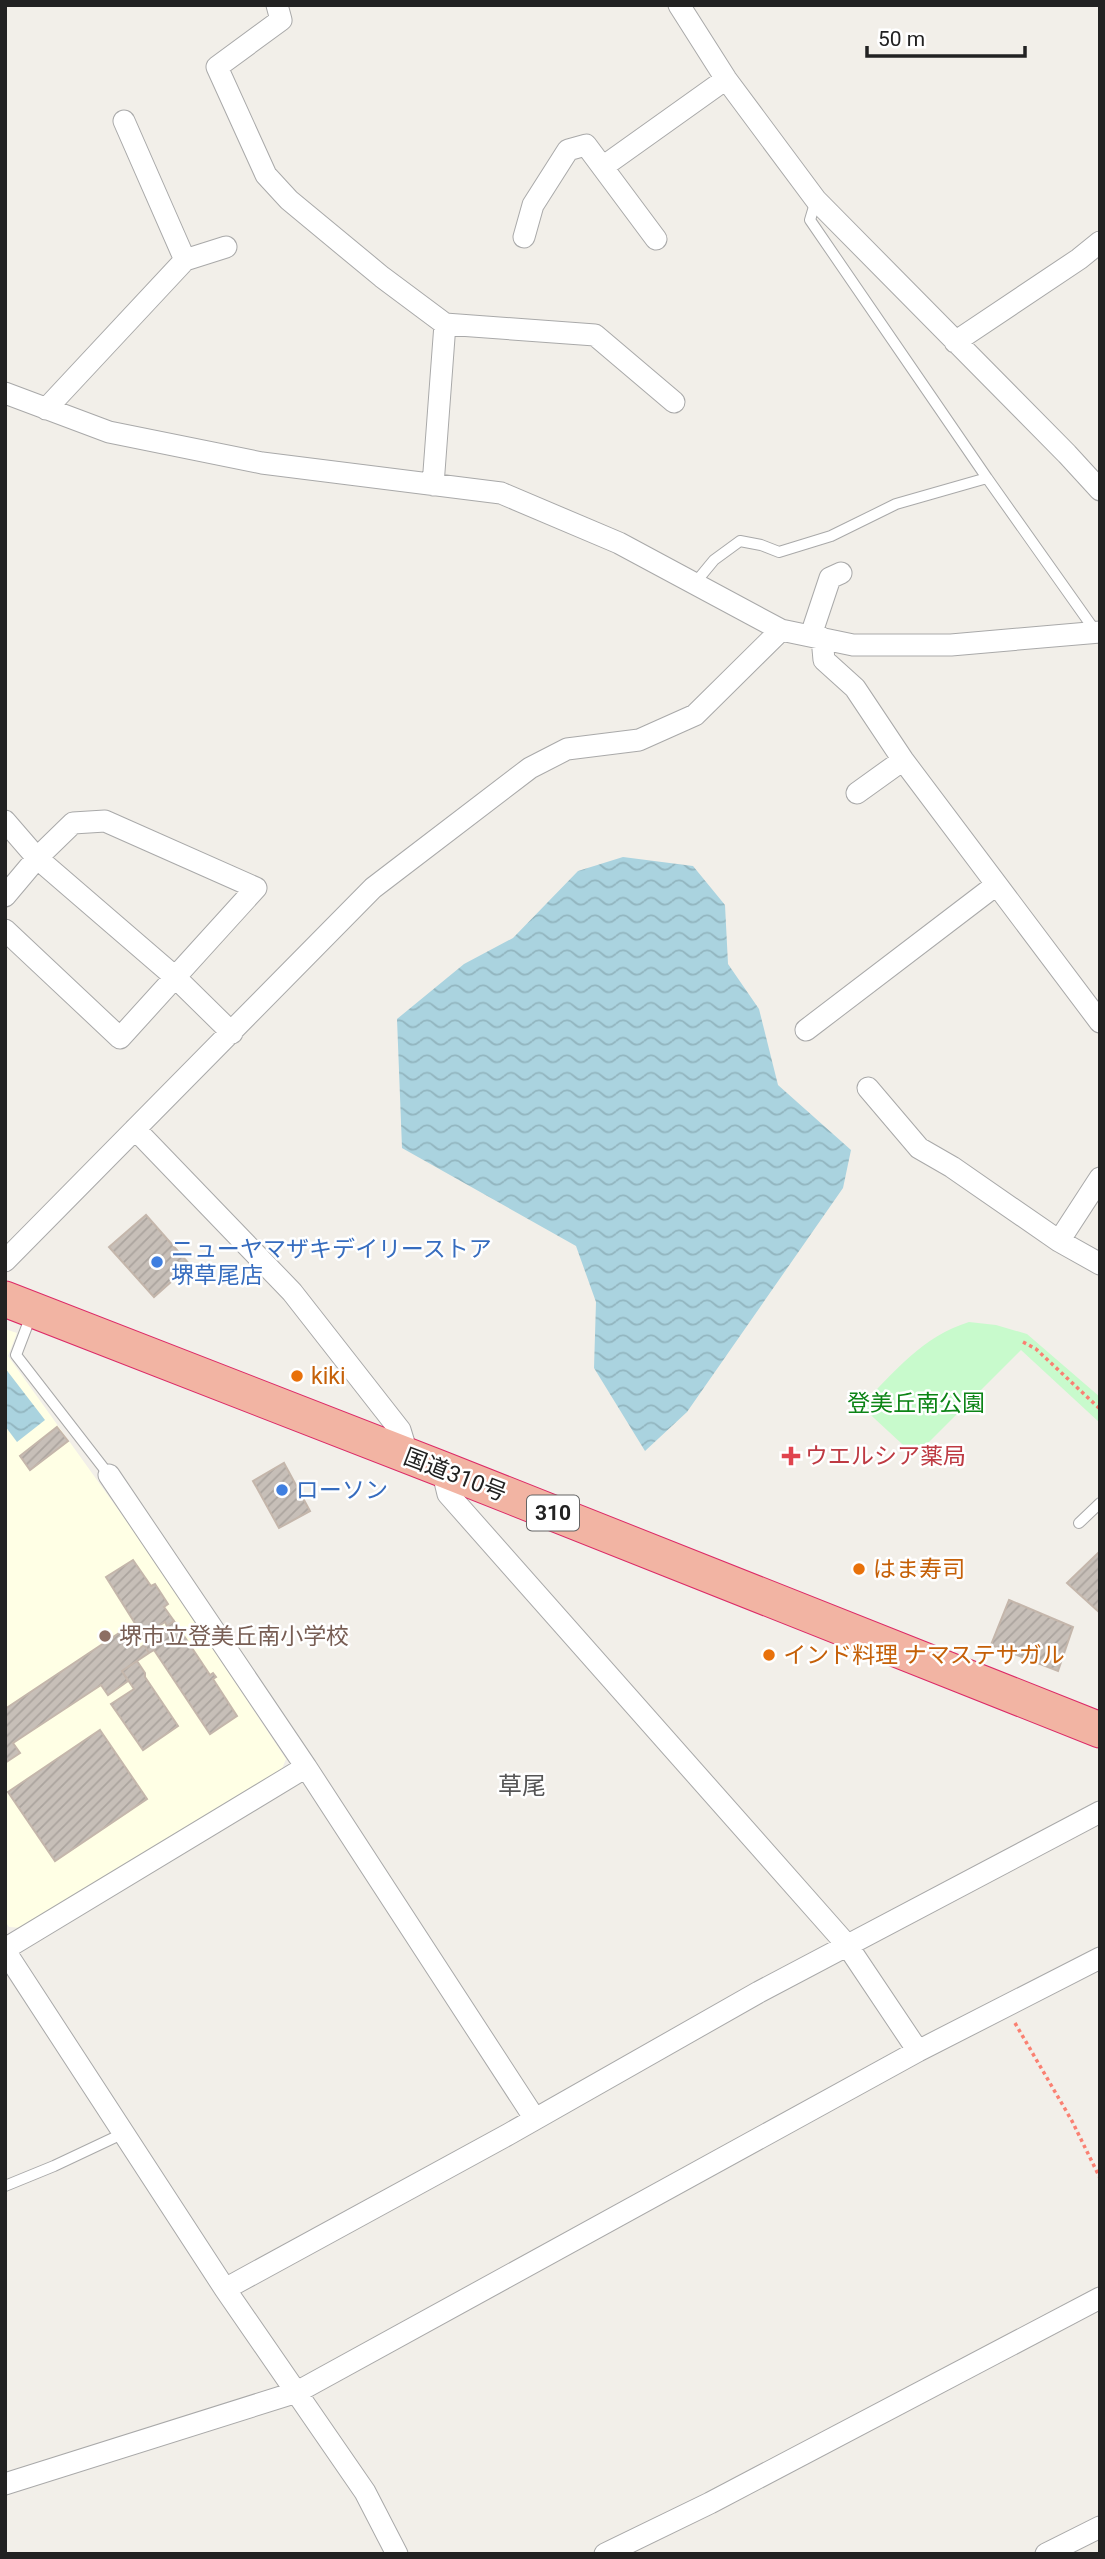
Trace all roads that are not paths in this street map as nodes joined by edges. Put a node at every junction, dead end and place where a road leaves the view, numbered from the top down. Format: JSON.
{"nodes":[{"id":1,"x":277,"y":5,"type":"edge"},
{"id":2,"x":679,"y":5,"type":"edge"},
{"id":3,"x":726,"y":79,"type":"junction"},
{"id":4,"x":124,"y":121,"type":"dead end"},
{"id":5,"x":604,"y":166,"type":"junction"},
{"id":6,"x":816,"y":200,"type":"junction"},
{"id":7,"x":524,"y":237,"type":"dead end"},
{"id":8,"x":656,"y":239,"type":"dead end"},
{"id":9,"x":1100,"y":242,"type":"edge"},
{"id":10,"x":226,"y":247,"type":"dead end"},
{"id":11,"x":185,"y":260,"type":"junction"},
{"id":12,"x":445,"y":324,"type":"junction"},
{"id":13,"x":955,"y":342,"type":"junction"},
{"id":14,"x":5,"y":393,"type":"edge"},
{"id":15,"x":674,"y":402,"type":"dead end"},
{"id":16,"x":46,"y":409,"type":"junction"},
{"id":17,"x":987,"y":478,"type":"junction"},
{"id":18,"x":433,"y":485,"type":"junction"},
{"id":19,"x":1100,"y":490,"type":"edge"},
{"id":20,"x":841,"y":573,"type":"dead end"},
{"id":21,"x":695,"y":583,"type":"junction"},
{"id":22,"x":781,"y":629,"type":"junction"},
{"id":23,"x":1099,"y":634,"type":"edge"},
{"id":24,"x":816,"y":637,"type":"junction"},
{"id":25,"x":903,"y":760,"type":"junction"},
{"id":26,"x":857,"y":793,"type":"dead end"},
{"id":27,"x":5,"y":821,"type":"edge"},
{"id":28,"x":37,"y":858,"type":"junction"},
{"id":29,"x":996,"y":885,"type":"junction"},
{"id":30,"x":5,"y":896,"type":"edge"},
{"id":31,"x":5,"y":930,"type":"edge"},
{"id":32,"x":175,"y":977,"type":"junction"},
{"id":33,"x":1100,"y":1022,"type":"edge"},
{"id":34,"x":806,"y":1030,"type":"dead end"},
{"id":35,"x":232,"y":1033,"type":"junction"},
{"id":36,"x":869,"y":1088,"type":"dead end"},
{"id":37,"x":135,"y":1129,"type":"junction"},
{"id":38,"x":1100,"y":1178,"type":"edge"},
{"id":39,"x":1059,"y":1241,"type":"junction"},
{"id":40,"x":5,"y":1261,"type":"edge"},
{"id":41,"x":1100,"y":1264,"type":"edge"},
{"id":42,"x":19,"y":1305,"type":"edge"},
{"id":43,"x":408,"y":1456,"type":"junction"},
{"id":44,"x":442,"y":1469,"type":"junction"},
{"id":45,"x":109,"y":1475,"type":"joint"},
{"id":46,"x":1100,"y":1503,"type":"edge"},
{"id":47,"x":1079,"y":1523,"type":"dead end"},
{"id":48,"x":1100,"y":1730,"type":"edge"},
{"id":49,"x":306,"y":1768,"type":"junction"},
{"id":50,"x":1100,"y":1812,"type":"edge"},
{"id":51,"x":847,"y":1945,"type":"junction"},
{"id":52,"x":5,"y":1950,"type":"edge"},
{"id":53,"x":1100,"y":1958,"type":"edge"},
{"id":54,"x":918,"y":2051,"type":"junction"},
{"id":55,"x":536,"y":2119,"type":"junction"},
{"id":56,"x":124,"y":2133,"type":"junction"},
{"id":57,"x":5,"y":2186,"type":"edge"},
{"id":58,"x":225,"y":2289,"type":"junction"},
{"id":59,"x":1100,"y":2298,"type":"edge"},
{"id":60,"x":296,"y":2392,"type":"junction"},
{"id":61,"x":5,"y":2484,"type":"edge"},
{"id":62,"x":1100,"y":2527,"type":"edge"},
{"id":63,"x":397,"y":2554,"type":"edge"},
{"id":64,"x":605,"y":2554,"type":"edge"},
{"id":65,"x":1046,"y":2554,"type":"edge"}],
"edges":[{"from":1,"to":12,"type":"street"},
{"from":2,"to":3,"type":"street"},
{"from":3,"to":5,"type":"street"},
{"from":3,"to":6,"type":"street"},
{"from":4,"to":11,"type":"street"},
{"from":5,"to":7,"type":"street"},
{"from":5,"to":8,"type":"street"},
{"from":6,"to":13,"type":"street"},
{"from":6,"to":17,"type":"lane"},
{"from":9,"to":13,"type":"street"},
{"from":10,"to":11,"type":"street"},
{"from":11,"to":16,"type":"street"},
{"from":12,"to":15,"type":"street"},
{"from":12,"to":18,"type":"street"},
{"from":13,"to":19,"type":"street"},
{"from":14,"to":16,"type":"street"},
{"from":16,"to":18,"type":"street"},
{"from":17,"to":21,"type":"lane"},
{"from":17,"to":23,"type":"lane"},
{"from":18,"to":21,"type":"street"},
{"from":20,"to":24,"type":"street"},
{"from":21,"to":22,"type":"street"},
{"from":22,"to":24,"type":"street"},
{"from":22,"to":35,"type":"street"},
{"from":23,"to":24,"type":"street"},
{"from":24,"to":25,"type":"street"},
{"from":25,"to":26,"type":"street"},
{"from":25,"to":29,"type":"street"},
{"from":27,"to":28,"type":"street"},
{"from":28,"to":30,"type":"street"},
{"from":28,"to":32,"type":"street"},
{"from":28,"to":32,"type":"street"},
{"from":29,"to":33,"type":"street"},
{"from":29,"to":34,"type":"street"},
{"from":31,"to":32,"type":"street"},
{"from":32,"to":35,"type":"street"},
{"from":35,"to":37,"type":"street"},
{"from":36,"to":39,"type":"street"},
{"from":37,"to":40,"type":"street"},
{"from":37,"to":43,"type":"street"},
{"from":38,"to":39,"type":"street"},
{"from":39,"to":41,"type":"street"},
{"from":42,"to":43,"type":"highway","name":"国道310号","number":"310"},
{"from":42,"to":45,"type":"lane"},
{"from":43,"to":44,"type":"highway","name":"国道310号","number":"310"},
{"from":44,"to":48,"type":"highway","name":"国道310号","number":"310"},
{"from":44,"to":51,"type":"street"},
{"from":45,"to":49,"type":"street"},
{"from":46,"to":47,"type":"lane"},
{"from":49,"to":52,"type":"street"},
{"from":49,"to":55,"type":"street"},
{"from":50,"to":51,"type":"street"},
{"from":51,"to":54,"type":"street"},
{"from":51,"to":55,"type":"street"},
{"from":52,"to":56,"type":"street"},
{"from":53,"to":54,"type":"street"},
{"from":54,"to":60,"type":"street"},
{"from":55,"to":58,"type":"street"},
{"from":56,"to":57,"type":"lane"},
{"from":56,"to":58,"type":"street"},
{"from":58,"to":60,"type":"street"},
{"from":59,"to":64,"type":"street"},
{"from":60,"to":61,"type":"street"},
{"from":60,"to":63,"type":"street"},
{"from":62,"to":65,"type":"street"}]}
